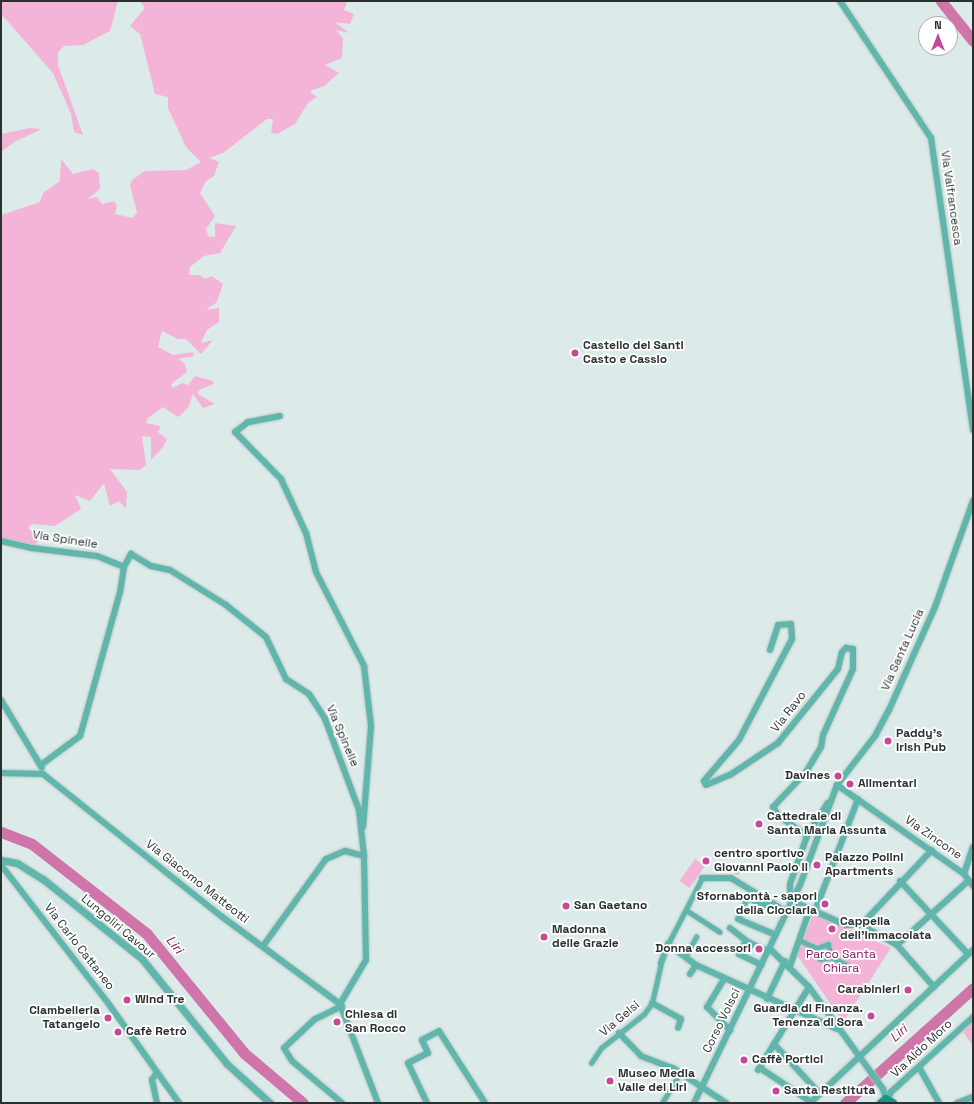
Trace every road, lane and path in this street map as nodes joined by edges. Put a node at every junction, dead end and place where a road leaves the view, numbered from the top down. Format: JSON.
{"nodes":[{"id":1,"x":840,"y":1,"type":"edge"},
{"id":2,"x":280,"y":416,"type":"dead end"},
{"id":3,"x":973,"y":426,"type":"edge"},
{"id":4,"x":973,"y":501,"type":"edge"},
{"id":5,"x":1,"y":541,"type":"edge"},
{"id":6,"x":124,"y":566,"type":"junction"},
{"id":7,"x":770,"y":650,"type":"dead end"},
{"id":8,"x":1,"y":700,"type":"edge"},
{"id":9,"x":41,"y":765,"type":"junction"},
{"id":10,"x":1,"y":773,"type":"edge"},
{"id":11,"x":43,"y":774,"type":"junction"},
{"id":12,"x":837,"y":785,"type":"junction"},
{"id":13,"x":833,"y":797,"type":"junction"},
{"id":14,"x":858,"y":799,"type":"junction"},
{"id":15,"x":362,"y":830,"type":"junction"},
{"id":16,"x":807,"y":836,"type":"junction"},
{"id":17,"x":973,"y":847,"type":"edge"},
{"id":18,"x":932,"y":850,"type":"junction"},
{"id":19,"x":364,"y":856,"type":"junction"},
{"id":20,"x":1,"y":860,"type":"edge"},
{"id":21,"x":1,"y":865,"type":"edge"},
{"id":22,"x":964,"y":874,"type":"junction"},
{"id":23,"x":702,"y":878,"type":"joint"},
{"id":24,"x":900,"y":881,"type":"junction"},
{"id":25,"x":968,"y":881,"type":"junction"},
{"id":26,"x":973,"y":886,"type":"edge"},
{"id":27,"x":747,"y":898,"type":"joint"},
{"id":28,"x":790,"y":900,"type":"junction"},
{"id":29,"x":686,"y":910,"type":"junction"},
{"id":30,"x":812,"y":910,"type":"junction"},
{"id":31,"x":786,"y":911,"type":"junction"},
{"id":32,"x":931,"y":914,"type":"junction"},
{"id":33,"x":738,"y":919,"type":"joint"},
{"id":34,"x":861,"y":925,"type":"junction"},
{"id":35,"x":730,"y":928,"type":"dead end"},
{"id":36,"x":720,"y":932,"type":"dead end"},
{"id":37,"x":776,"y":934,"type":"junction"},
{"id":38,"x":696,"y":937,"type":"dead end"},
{"id":39,"x":799,"y":940,"type":"junction"},
{"id":40,"x":746,"y":941,"type":"junction"},
{"id":41,"x":668,"y":944,"type":"junction"},
{"id":42,"x":897,"y":945,"type":"junction"},
{"id":43,"x":263,"y":946,"type":"junction"},
{"id":44,"x":816,"y":948,"type":"junction"},
{"id":45,"x":769,"y":950,"type":"junction"},
{"id":46,"x":971,"y":952,"type":"edge"},
{"id":47,"x":832,"y":956,"type":"junction"},
{"id":48,"x":685,"y":957,"type":"junction"},
{"id":49,"x":661,"y":963,"type":"joint"},
{"id":50,"x":696,"y":964,"type":"junction"},
{"id":51,"x":787,"y":964,"type":"junction"},
{"id":52,"x":762,"y":965,"type":"junction"},
{"id":53,"x":854,"y":968,"type":"dead end"},
{"id":54,"x":690,"y":974,"type":"dead end"},
{"id":55,"x":724,"y":979,"type":"junction"},
{"id":56,"x":809,"y":987,"type":"junction"},
{"id":57,"x":934,"y":987,"type":"junction"},
{"id":58,"x":749,"y":991,"type":"junction"},
{"id":59,"x":767,"y":999,"type":"junction"},
{"id":60,"x":652,"y":1003,"type":"junction"},
{"id":61,"x":341,"y":1005,"type":"junction"},
{"id":62,"x":794,"y":1011,"type":"junction"},
{"id":63,"x":973,"y":1017,"type":"edge"},
{"id":64,"x":678,"y":1028,"type":"dead end"},
{"id":65,"x":837,"y":1029,"type":"junction"},
{"id":66,"x":730,"y":1030,"type":"junction"},
{"id":67,"x":619,"y":1033,"type":"junction"},
{"id":68,"x":774,"y":1044,"type":"junction"},
{"id":69,"x":862,"y":1059,"type":"junction"},
{"id":70,"x":590,"y":1062,"type":"dead end"},
{"id":71,"x":919,"y":1067,"type":"junction"},
{"id":72,"x":157,"y":1072,"type":"junction"},
{"id":73,"x":680,"y":1073,"type":"junction"},
{"id":74,"x":701,"y":1089,"type":"junction"},
{"id":75,"x":820,"y":1094,"type":"junction"},
{"id":76,"x":973,"y":1097,"type":"edge"},
{"id":77,"x":887,"y":1101,"type":"edge"},
{"id":78,"x":811,"y":1102,"type":"edge"},
{"id":79,"x":157,"y":1103,"type":"edge"},
{"id":80,"x":179,"y":1103,"type":"edge"},
{"id":81,"x":270,"y":1103,"type":"edge"},
{"id":82,"x":342,"y":1103,"type":"edge"},
{"id":83,"x":378,"y":1103,"type":"edge"},
{"id":84,"x":426,"y":1103,"type":"edge"},
{"id":85,"x":485,"y":1103,"type":"edge"},
{"id":86,"x":662,"y":1103,"type":"edge"},
{"id":87,"x":694,"y":1103,"type":"edge"},
{"id":88,"x":726,"y":1103,"type":"edge"},
{"id":89,"x":939,"y":1103,"type":"edge"},
{"id":90,"x":957,"y":1103,"type":"edge"}],
"edges":[{"from":1,"to":3,"type":"street","name":"Via Valfrancesca"},
{"from":2,"to":15,"type":"street"},
{"from":4,"to":12,"type":"street","name":"Via Santa Lucia"},
{"from":5,"to":6,"type":"street","name":"Via Spinelle"},
{"from":6,"to":9,"type":"street"},
{"from":6,"to":15,"type":"street","name":"Via Spinelle"},
{"from":7,"to":16,"type":"street","name":"Via Ravo"},
{"from":8,"to":9,"type":"street"},
{"from":9,"to":11,"type":"street"},
{"from":10,"to":11,"type":"street"},
{"from":11,"to":43,"type":"street","name":"Via Giacomo Matteotti"},
{"from":12,"to":13,"type":"street","name":"Via Santa Lucia"},
{"from":12,"to":14,"type":"street","name":"Via Zincone"},
{"from":13,"to":16,"type":"street"},
{"from":13,"to":28,"type":"street"},
{"from":14,"to":18,"type":"street","name":"Via Zincone"},
{"from":14,"to":30,"type":"street"},
{"from":15,"to":19,"type":"street","name":"Via Spinelle"},
{"from":16,"to":28,"type":"street"},
{"from":17,"to":22,"type":"street"},
{"from":18,"to":22,"type":"street","name":"Via Zincone"},
{"from":18,"to":24,"type":"street"},
{"from":19,"to":43,"type":"street"},
{"from":19,"to":61,"type":"street","name":"Via Spinelle"},
{"from":20,"to":81,"type":"street","name":"Lungoliri Cavour"},
{"from":21,"to":72,"type":"street","name":"Via Carlo Cattaneo"},
{"from":22,"to":25,"type":"street","name":"Via Zincone"},
{"from":23,"to":29,"type":"street"},
{"from":23,"to":31,"type":"street"},
{"from":24,"to":32,"type":"street"},
{"from":24,"to":34,"type":"street"},
{"from":25,"to":26,"type":"street","name":"Via Zincone"},
{"from":25,"to":32,"type":"street"},
{"from":27,"to":31,"type":"street"},
{"from":27,"to":33,"type":"street"},
{"from":28,"to":30,"type":"street"},
{"from":28,"to":31,"type":"street","name":"Corso Volsci"},
{"from":29,"to":36,"type":"street"},
{"from":29,"to":41,"type":"street"},
{"from":30,"to":34,"type":"street"},
{"from":30,"to":39,"type":"street"},
{"from":31,"to":37,"type":"street","name":"Corso Volsci"},
{"from":32,"to":42,"type":"street"},
{"from":32,"to":46,"type":"street"},
{"from":33,"to":37,"type":"street"},
{"from":34,"to":42,"type":"street"},
{"from":35,"to":40,"type":"street"},
{"from":37,"to":45,"type":"street","name":"Corso Volsci"},
{"from":38,"to":48,"type":"street"},
{"from":39,"to":44,"type":"street"},
{"from":39,"to":51,"type":"street"},
{"from":40,"to":45,"type":"street"},
{"from":40,"to":52,"type":"street"},
{"from":41,"to":48,"type":"street"},
{"from":41,"to":49,"type":"street"},
{"from":42,"to":57,"type":"street"},
{"from":43,"to":61,"type":"street","name":"Via Giacomo Matteotti"},
{"from":44,"to":47,"type":"street"},
{"from":44,"to":47,"type":"street"},
{"from":45,"to":51,"type":"street"},
{"from":45,"to":52,"type":"street","name":"Corso Volsci"},
{"from":46,"to":57,"type":"street"},
{"from":47,"to":53,"type":"street"},
{"from":48,"to":50,"type":"street"},
{"from":49,"to":60,"type":"street","name":"Via Gelsi"},
{"from":50,"to":54,"type":"street"},
{"from":50,"to":55,"type":"street"},
{"from":51,"to":56,"type":"street"},
{"from":51,"to":59,"type":"street"},
{"from":52,"to":58,"type":"street","name":"Corso Volsci"},
{"from":55,"to":58,"type":"street"},
{"from":55,"to":66,"type":"street"},
{"from":56,"to":62,"type":"street"},
{"from":56,"to":65,"type":"street"},
{"from":57,"to":69,"type":"street"},
{"from":58,"to":59,"type":"street"},
{"from":58,"to":66,"type":"street","name":"Corso Volsci"},
{"from":59,"to":62,"type":"street"},
{"from":60,"to":64,"type":"street"},
{"from":60,"to":67,"type":"street","name":"Via Gelsi"},
{"from":61,"to":82,"type":"street"},
{"from":61,"to":83,"type":"street"},
{"from":62,"to":65,"type":"street"},
{"from":62,"to":68,"type":"street"},
{"from":63,"to":71,"type":"street","name":"Via Aldo Moro"},
{"from":65,"to":69,"type":"street"},
{"from":66,"to":74,"type":"street","name":"Corso Volsci"},
{"from":67,"to":70,"type":"street","name":"Via Gelsi"},
{"from":67,"to":73,"type":"street"},
{"from":68,"to":75,"type":"street"},
{"from":68,"to":78,"type":"street"},
{"from":69,"to":75,"type":"street"},
{"from":69,"to":77,"type":"street"},
{"from":71,"to":77,"type":"street","name":"Via Aldo Moro"},
{"from":71,"to":89,"type":"street"},
{"from":72,"to":79,"type":"street"},
{"from":72,"to":80,"type":"street","name":"Via Carlo Cattaneo"},
{"from":73,"to":74,"type":"street"},
{"from":73,"to":86,"type":"street"},
{"from":74,"to":87,"type":"street","name":"Corso Volsci"},
{"from":74,"to":88,"type":"street"},
{"from":75,"to":78,"type":"street"},
{"from":76,"to":90,"type":"street"},
{"from":84,"to":85,"type":"street"}]}
